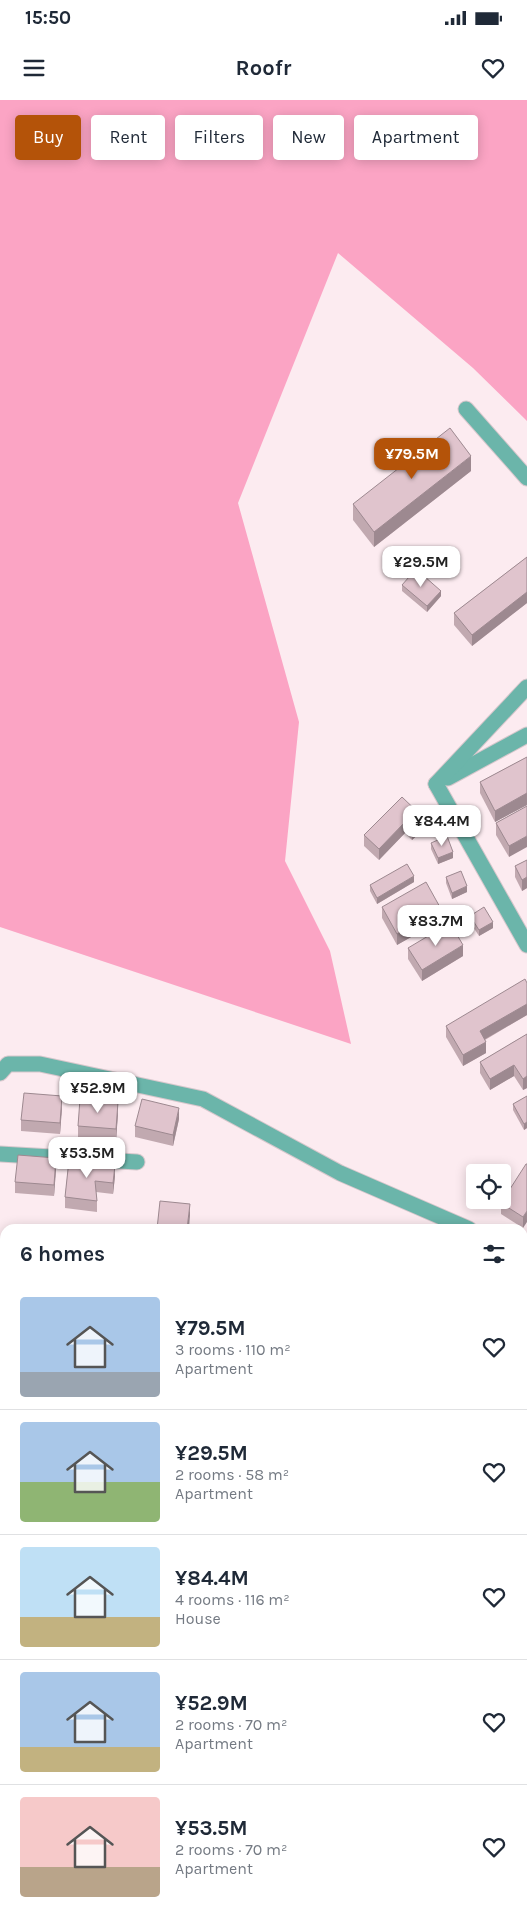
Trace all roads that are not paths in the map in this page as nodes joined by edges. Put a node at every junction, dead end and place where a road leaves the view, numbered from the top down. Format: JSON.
{"nodes":[{"id":1,"x":466,"y":409,"type":"dead end"},
{"id":2,"x":527,"y":478,"type":"edge"},
{"id":3,"x":527,"y":687,"type":"edge"},
{"id":4,"x":527,"y":735,"type":"edge"},
{"id":5,"x":436,"y":784,"type":"junction"},
{"id":6,"x":527,"y":945,"type":"edge"},
{"id":7,"x":0,"y":1073,"type":"edge"},
{"id":8,"x":0,"y":1154,"type":"edge"},
{"id":9,"x":136,"y":1162,"type":"dead end"},
{"id":10,"x":457,"y":1224,"type":"edge"}],
"edges":[{"from":1,"to":2,"type":"street"},
{"from":3,"to":5,"type":"street"},
{"from":4,"to":5,"type":"street"},
{"from":5,"to":6,"type":"street"},
{"from":7,"to":10,"type":"street"},
{"from":8,"to":9,"type":"street"}]}
